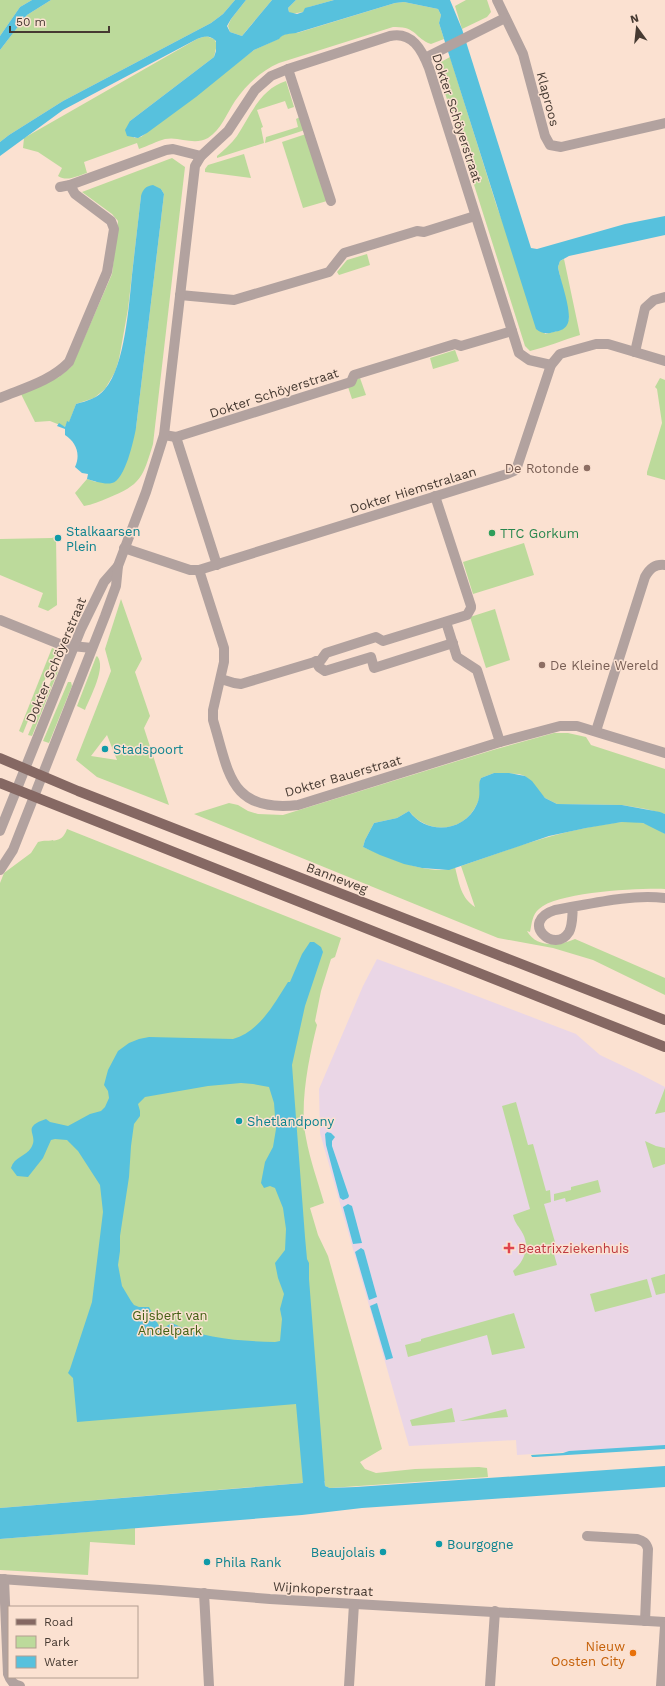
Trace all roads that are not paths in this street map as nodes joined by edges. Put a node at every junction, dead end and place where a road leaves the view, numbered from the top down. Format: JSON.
{"nodes":[{"id":1,"x":497,"y":0,"type":"edge"},
{"id":2,"x":505,"y":18,"type":"junction"},
{"id":3,"x":425,"y":58,"type":"junction"},
{"id":4,"x":288,"y":69,"type":"junction"},
{"id":5,"x":665,"y":123,"type":"edge"},
{"id":6,"x":201,"y":156,"type":"junction"},
{"id":7,"x":331,"y":201,"type":"dead end"},
{"id":8,"x":475,"y":216,"type":"junction"},
{"id":9,"x":180,"y":294,"type":"junction"},
{"id":10,"x":665,"y":298,"type":"edge"},
{"id":11,"x":512,"y":331,"type":"junction"},
{"id":12,"x":635,"y":352,"type":"junction"},
{"id":13,"x":665,"y":361,"type":"edge"},
{"id":14,"x":551,"y":365,"type":"junction"},
{"id":15,"x":0,"y":398,"type":"edge"},
{"id":16,"x":164,"y":435,"type":"junction"},
{"id":17,"x":176,"y":437,"type":"junction"},
{"id":18,"x":435,"y":496,"type":"junction"},
{"id":19,"x":124,"y":548,"type":"junction"},
{"id":20,"x":217,"y":565,"type":"junction"},
{"id":21,"x":665,"y":565,"type":"edge"},
{"id":22,"x":118,"y":566,"type":"junction"},
{"id":23,"x":199,"y":570,"type":"junction"},
{"id":24,"x":0,"y":620,"type":"edge"},
{"id":25,"x":446,"y":622,"type":"junction"},
{"id":26,"x":453,"y":643,"type":"junction"},
{"id":27,"x":74,"y":646,"type":"junction"},
{"id":28,"x":92,"y":648,"type":"junction"},
{"id":29,"x":316,"y":661,"type":"junction"},
{"id":30,"x":221,"y":679,"type":"junction"},
{"id":31,"x":596,"y":731,"type":"junction"},
{"id":32,"x":500,"y":742,"type":"junction"},
{"id":33,"x":665,"y":753,"type":"edge"},
{"id":34,"x":0,"y":758,"type":"edge"},
{"id":35,"x":25,"y":769,"type":"junction"},
{"id":36,"x":42,"y":776,"type":"junction"},
{"id":37,"x":0,"y":783,"type":"edge"},
{"id":38,"x":17,"y":790,"type":"junction"},
{"id":39,"x":34,"y":797,"type":"junction"},
{"id":40,"x":0,"y":831,"type":"edge"},
{"id":41,"x":0,"y":870,"type":"edge"},
{"id":42,"x":665,"y":898,"type":"edge"},
{"id":43,"x":573,"y":907,"type":"dead end"},
{"id":44,"x":665,"y":1020,"type":"edge"},
{"id":45,"x":664,"y":1045,"type":"edge"},
{"id":46,"x":587,"y":1536,"type":"dead end"},
{"id":47,"x":2,"y":1579,"type":"edge"},
{"id":48,"x":204,"y":1593,"type":"junction"},
{"id":49,"x":354,"y":1604,"type":"junction"},
{"id":50,"x":495,"y":1611,"type":"junction"},
{"id":51,"x":645,"y":1620,"type":"junction"},
{"id":52,"x":665,"y":1622,"type":"edge"},
{"id":53,"x":665,"y":1626,"type":"edge"},
{"id":54,"x":8,"y":1674,"type":"edge"},
{"id":55,"x":210,"y":1686,"type":"edge"},
{"id":56,"x":349,"y":1686,"type":"edge"},
{"id":57,"x":490,"y":1686,"type":"edge"},
{"id":58,"x":661,"y":1686,"type":"edge"}],
"edges":[{"from":1,"to":2,"type":"street","name":"Klaproos"},
{"from":2,"to":3,"type":"street"},
{"from":2,"to":5,"type":"street","name":"Klaproos"},
{"from":3,"to":4,"type":"street","name":"Dokter Schöyerstraat"},
{"from":3,"to":8,"type":"street","name":"Dokter Schöyerstraat"},
{"from":4,"to":6,"type":"street","name":"Dokter Schöyerstraat"},
{"from":4,"to":7,"type":"street"},
{"from":6,"to":9,"type":"street","name":"Dokter Schöyerstraat"},
{"from":6,"to":15,"type":"street"},
{"from":8,"to":9,"type":"street"},
{"from":8,"to":11,"type":"street","name":"Dokter Schöyerstraat"},
{"from":9,"to":16,"type":"street","name":"Dokter Schöyerstraat"},
{"from":10,"to":12,"type":"street"},
{"from":11,"to":14,"type":"street","name":"Dokter Schöyerstraat"},
{"from":11,"to":17,"type":"street","name":"Dokter Schöyerstraat"},
{"from":12,"to":13,"type":"street"},
{"from":12,"to":14,"type":"street"},
{"from":14,"to":18,"type":"street","name":"Dokter Hiemstralaan"},
{"from":16,"to":17,"type":"street","name":"Dokter Schöyerstraat"},
{"from":16,"to":19,"type":"street","name":"Dokter Schöyerstraat"},
{"from":17,"to":20,"type":"street"},
{"from":18,"to":20,"type":"street","name":"Dokter Hiemstralaan"},
{"from":18,"to":25,"type":"street"},
{"from":19,"to":22,"type":"street","name":"Dokter Schöyerstraat"},
{"from":19,"to":23,"type":"street","name":"Dokter Hiemstralaan"},
{"from":20,"to":23,"type":"street","name":"Dokter Hiemstralaan"},
{"from":21,"to":31,"type":"street"},
{"from":22,"to":27,"type":"street","name":"Dokter Schöyerstraat"},
{"from":22,"to":28,"type":"street","name":"Dokter Schöyerstraat"},
{"from":23,"to":30,"type":"street","name":"Dokter Bauerstraat"},
{"from":24,"to":27,"type":"street"},
{"from":25,"to":26,"type":"street"},
{"from":25,"to":29,"type":"street"},
{"from":26,"to":29,"type":"street"},
{"from":26,"to":32,"type":"street"},
{"from":27,"to":28,"type":"street"},
{"from":27,"to":35,"type":"street","name":"Dokter Schöyerstraat"},
{"from":28,"to":36,"type":"street","name":"Dokter Schöyerstraat"},
{"from":29,"to":30,"type":"street"},
{"from":30,"to":32,"type":"street","name":"Dokter Bauerstraat"},
{"from":31,"to":32,"type":"street","name":"Dokter Bauerstraat"},
{"from":31,"to":33,"type":"street","name":"Dokter Bauerstraat"},
{"from":34,"to":35,"type":"main road","name":"Banneweg"},
{"from":35,"to":36,"type":"main road","name":"Banneweg"},
{"from":35,"to":38,"type":"street","name":"Dokter Schöyerstraat"},
{"from":36,"to":39,"type":"street","name":"Dokter Schöyerstraat"},
{"from":36,"to":44,"type":"main road","name":"Banneweg"},
{"from":37,"to":38,"type":"main road"},
{"from":38,"to":39,"type":"main road"},
{"from":38,"to":40,"type":"street","name":"Dokter Schöyerstraat"},
{"from":39,"to":41,"type":"street","name":"Dokter Schöyerstraat"},
{"from":39,"to":45,"type":"main road"},
{"from":42,"to":43,"type":"street"},
{"from":46,"to":51,"type":"street"},
{"from":47,"to":48,"type":"street","name":"Wijnkoperstraat"},
{"from":47,"to":54,"type":"street"},
{"from":48,"to":49,"type":"street","name":"Wijnkoperstraat"},
{"from":48,"to":55,"type":"street"},
{"from":49,"to":50,"type":"street","name":"Wijnkoperstraat"},
{"from":49,"to":56,"type":"street"},
{"from":50,"to":51,"type":"street","name":"Wijnkoperstraat"},
{"from":50,"to":57,"type":"street"},
{"from":51,"to":52,"type":"street","name":"Wijnkoperstraat"},
{"from":53,"to":58,"type":"street"}]}
